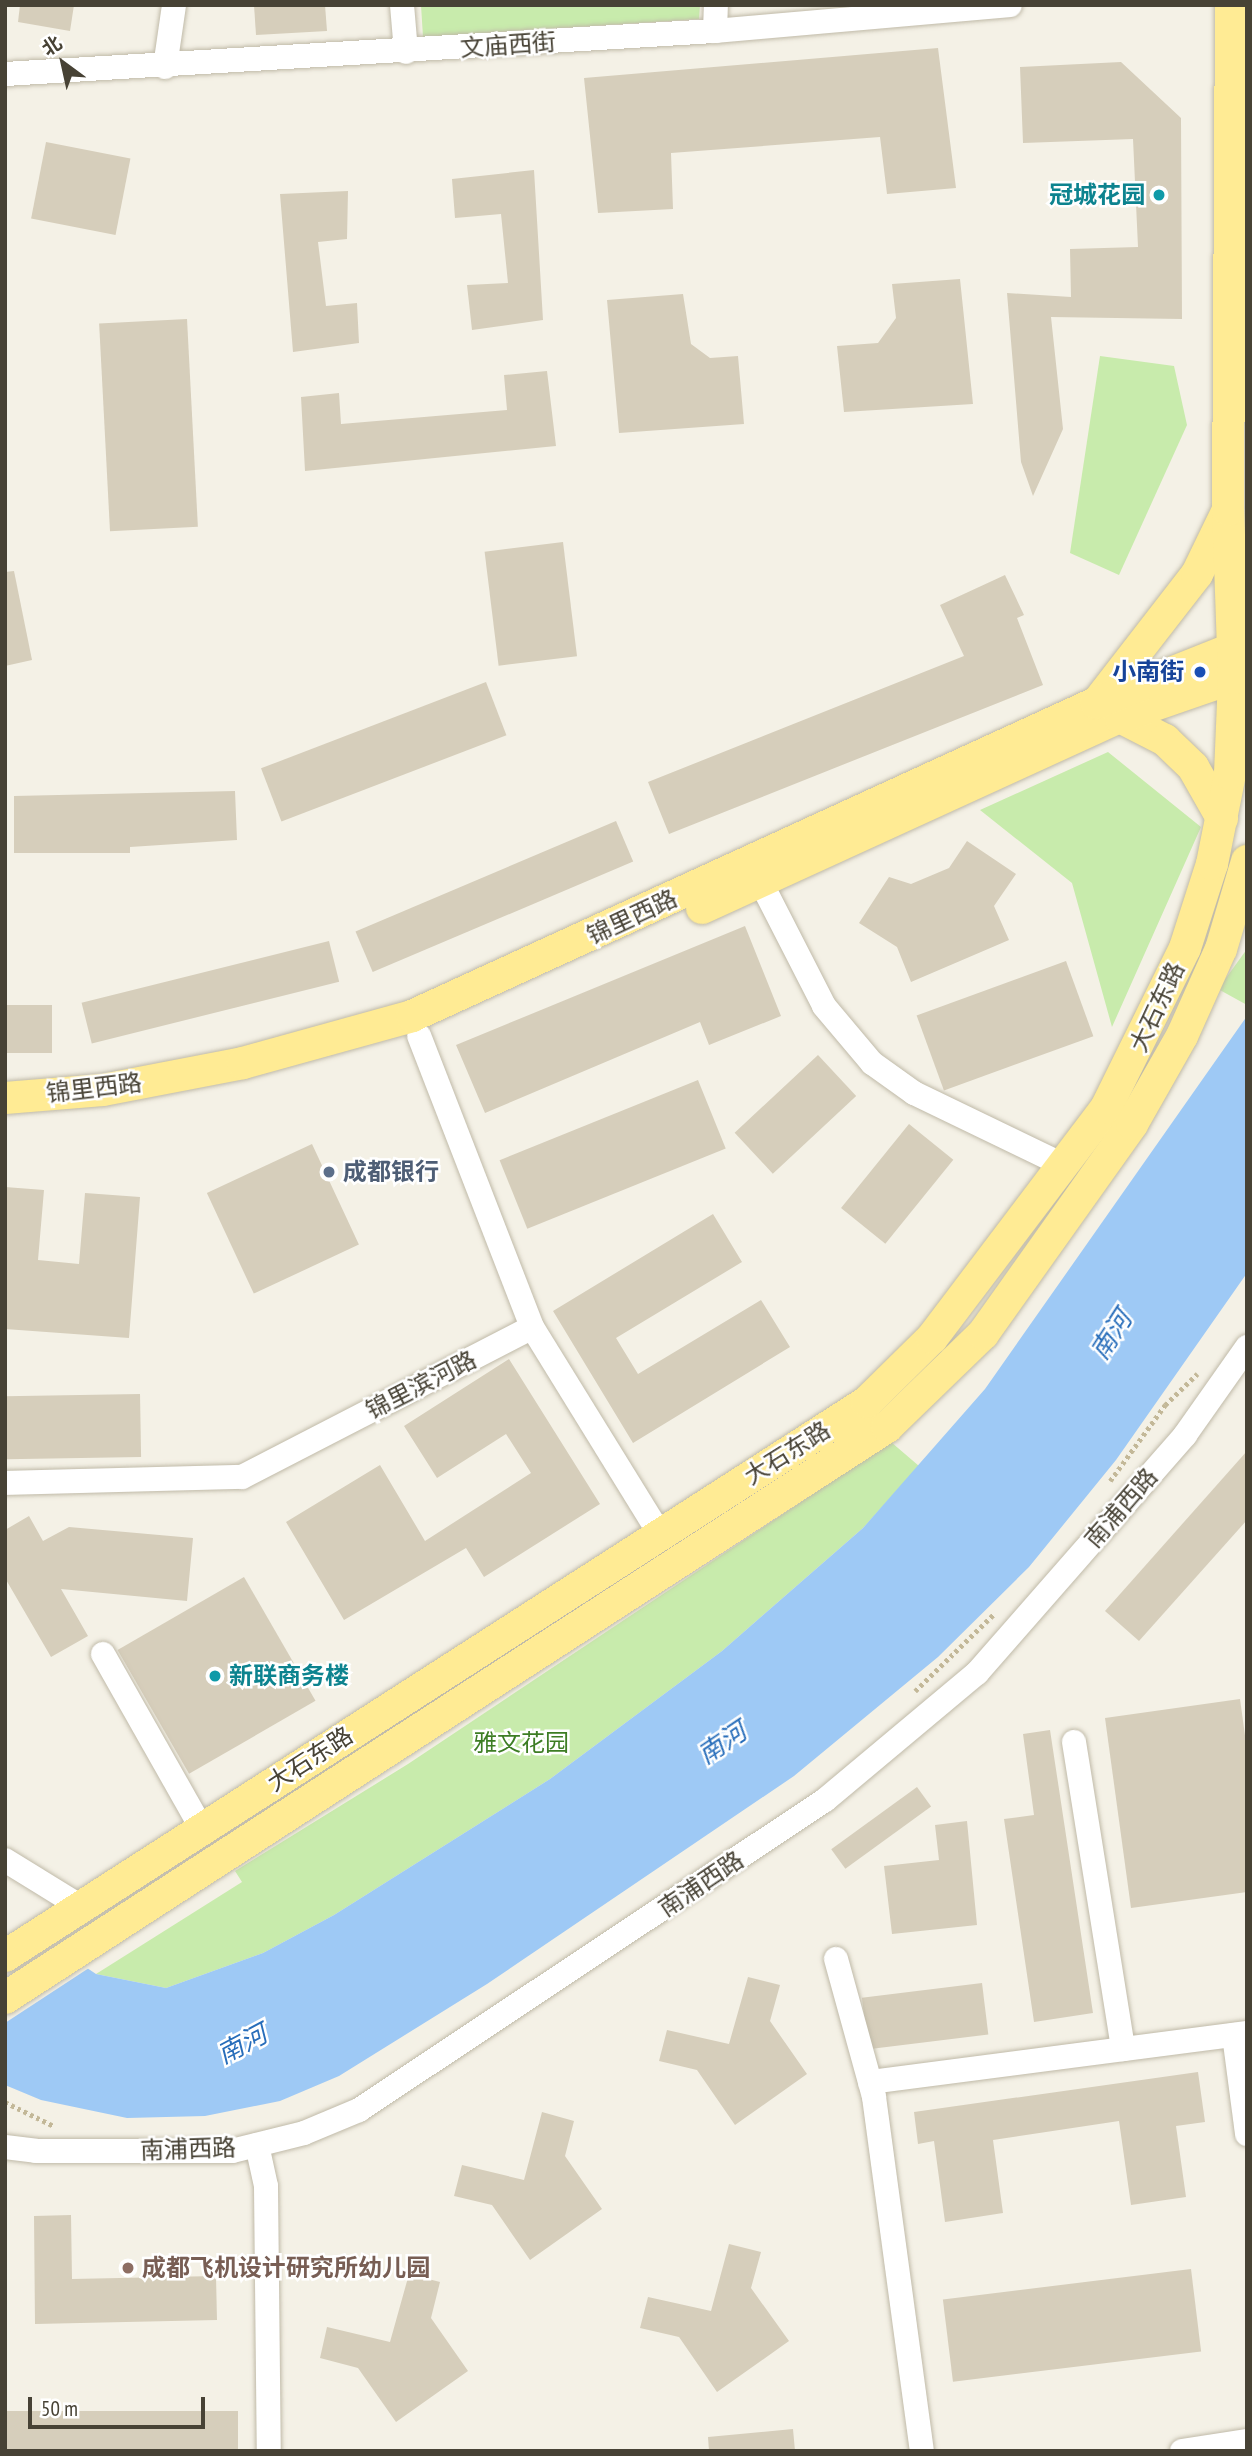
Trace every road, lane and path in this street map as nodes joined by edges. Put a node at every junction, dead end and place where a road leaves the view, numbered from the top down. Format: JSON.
{"nodes":[{"id":1,"x":174,"y":5,"type":"edge"},
{"id":2,"x":402,"y":5,"type":"edge"},
{"id":3,"x":716,"y":5,"type":"edge"},
{"id":4,"x":1010,"y":5,"type":"edge"},
{"id":5,"x":1231,"y":5,"type":"edge"},
{"id":6,"x":715,"y":31,"type":"junction"},
{"id":7,"x":406,"y":52,"type":"junction"},
{"id":8,"x":165,"y":67,"type":"junction"},
{"id":9,"x":5,"y":74,"type":"edge"},
{"id":10,"x":1228,"y":510,"type":"junction"},
{"id":11,"x":1240,"y":661,"type":"edge"},
{"id":12,"x":1108,"y":710,"type":"junction"},
{"id":13,"x":1222,"y":818,"type":"junction"},
{"id":14,"x":1247,"y":861,"type":"edge"},
{"id":15,"x":755,"y":872,"type":"junction"},
{"id":16,"x":419,"y":1035,"type":"junction"},
{"id":17,"x":5,"y":1098,"type":"edge"},
{"id":18,"x":5,"y":1116,"type":"edge"},
{"id":19,"x":1063,"y":1165,"type":"junction"},
{"id":20,"x":532,"y":1327,"type":"junction"},
{"id":21,"x":1247,"y":1348,"type":"edge"},
{"id":22,"x":1204,"y":1367,"type":"dead end"},
{"id":23,"x":5,"y":1483,"type":"edge"},
{"id":24,"x":1104,"y":1489,"type":"dead end"},
{"id":25,"x":659,"y":1533,"type":"junction"},
{"id":26,"x":1001,"y":1607,"type":"dead end"},
{"id":27,"x":103,"y":1654,"type":"dead end"},
{"id":28,"x":904,"y":1702,"type":"dead end"},
{"id":29,"x":1074,"y":1742,"type":"dead end"},
{"id":30,"x":202,"y":1829,"type":"junction"},
{"id":31,"x":5,"y":1860,"type":"edge"},
{"id":32,"x":81,"y":1907,"type":"junction"},
{"id":33,"x":5,"y":1956,"type":"edge"},
{"id":34,"x":836,"y":1959,"type":"dead end"},
{"id":35,"x":5,"y":1998,"type":"edge"},
{"id":36,"x":1240,"y":2034,"type":"edge"},
{"id":37,"x":1123,"y":2049,"type":"junction"},
{"id":38,"x":870,"y":2082,"type":"junction"},
{"id":39,"x":5,"y":2102,"type":"edge"},
{"id":40,"x":59,"y":2129,"type":"dead end"},
{"id":41,"x":1247,"y":2134,"type":"edge"},
{"id":42,"x":257,"y":2145,"type":"junction"},
{"id":43,"x":5,"y":2147,"type":"edge"},
{"id":44,"x":1247,"y":2441,"type":"edge"},
{"id":45,"x":269,"y":2451,"type":"edge"},
{"id":46,"x":922,"y":2451,"type":"edge"},
{"id":47,"x":1182,"y":2451,"type":"edge"}],
"edges":[{"from":1,"to":8,"type":"street"},
{"from":2,"to":7,"type":"street"},
{"from":3,"to":6,"type":"street"},
{"from":4,"to":6,"type":"street","name":"文庙西街"},
{"from":5,"to":10,"type":"main road"},
{"from":6,"to":7,"type":"street","name":"文庙西街"},
{"from":7,"to":8,"type":"street","name":"文庙西街"},
{"from":8,"to":9,"type":"street","name":"文庙西街"},
{"from":10,"to":11,"type":"main road"},
{"from":10,"to":12,"type":"main road"},
{"from":11,"to":12,"type":"main road","name":"锦里西路"},
{"from":11,"to":13,"type":"main road","name":"大石东路"},
{"from":12,"to":13,"type":"main road"},
{"from":12,"to":15,"type":"main road","name":"锦里西路"},
{"from":13,"to":19,"type":"main road","name":"大石东路"},
{"from":14,"to":35,"type":"main road","name":"大石东路"},
{"from":15,"to":16,"type":"main road","name":"锦里西路"},
{"from":15,"to":17,"type":"main road","name":"锦里西路"},
{"from":15,"to":19,"type":"street"},
{"from":16,"to":18,"type":"main road","name":"锦里西路"},
{"from":16,"to":20,"type":"street"},
{"from":19,"to":25,"type":"main road","name":"大石东路"},
{"from":20,"to":23,"type":"street","name":"锦里滨河路"},
{"from":20,"to":25,"type":"street"},
{"from":21,"to":42,"type":"street","name":"南浦西路"},
{"from":22,"to":24,"type":"path"},
{"from":25,"to":30,"type":"main road","name":"大石东路"},
{"from":26,"to":28,"type":"path"},
{"from":27,"to":30,"type":"street"},
{"from":29,"to":37,"type":"street"},
{"from":30,"to":32,"type":"main road","name":"大石东路"},
{"from":31,"to":32,"type":"street"},
{"from":32,"to":33,"type":"main road","name":"大石东路"},
{"from":34,"to":38,"type":"street"},
{"from":36,"to":37,"type":"street"},
{"from":36,"to":41,"type":"street"},
{"from":37,"to":38,"type":"street"},
{"from":38,"to":46,"type":"street"},
{"from":39,"to":40,"type":"path"},
{"from":42,"to":43,"type":"street","name":"南浦西路"},
{"from":42,"to":45,"type":"street"},
{"from":44,"to":47,"type":"street"}]}
